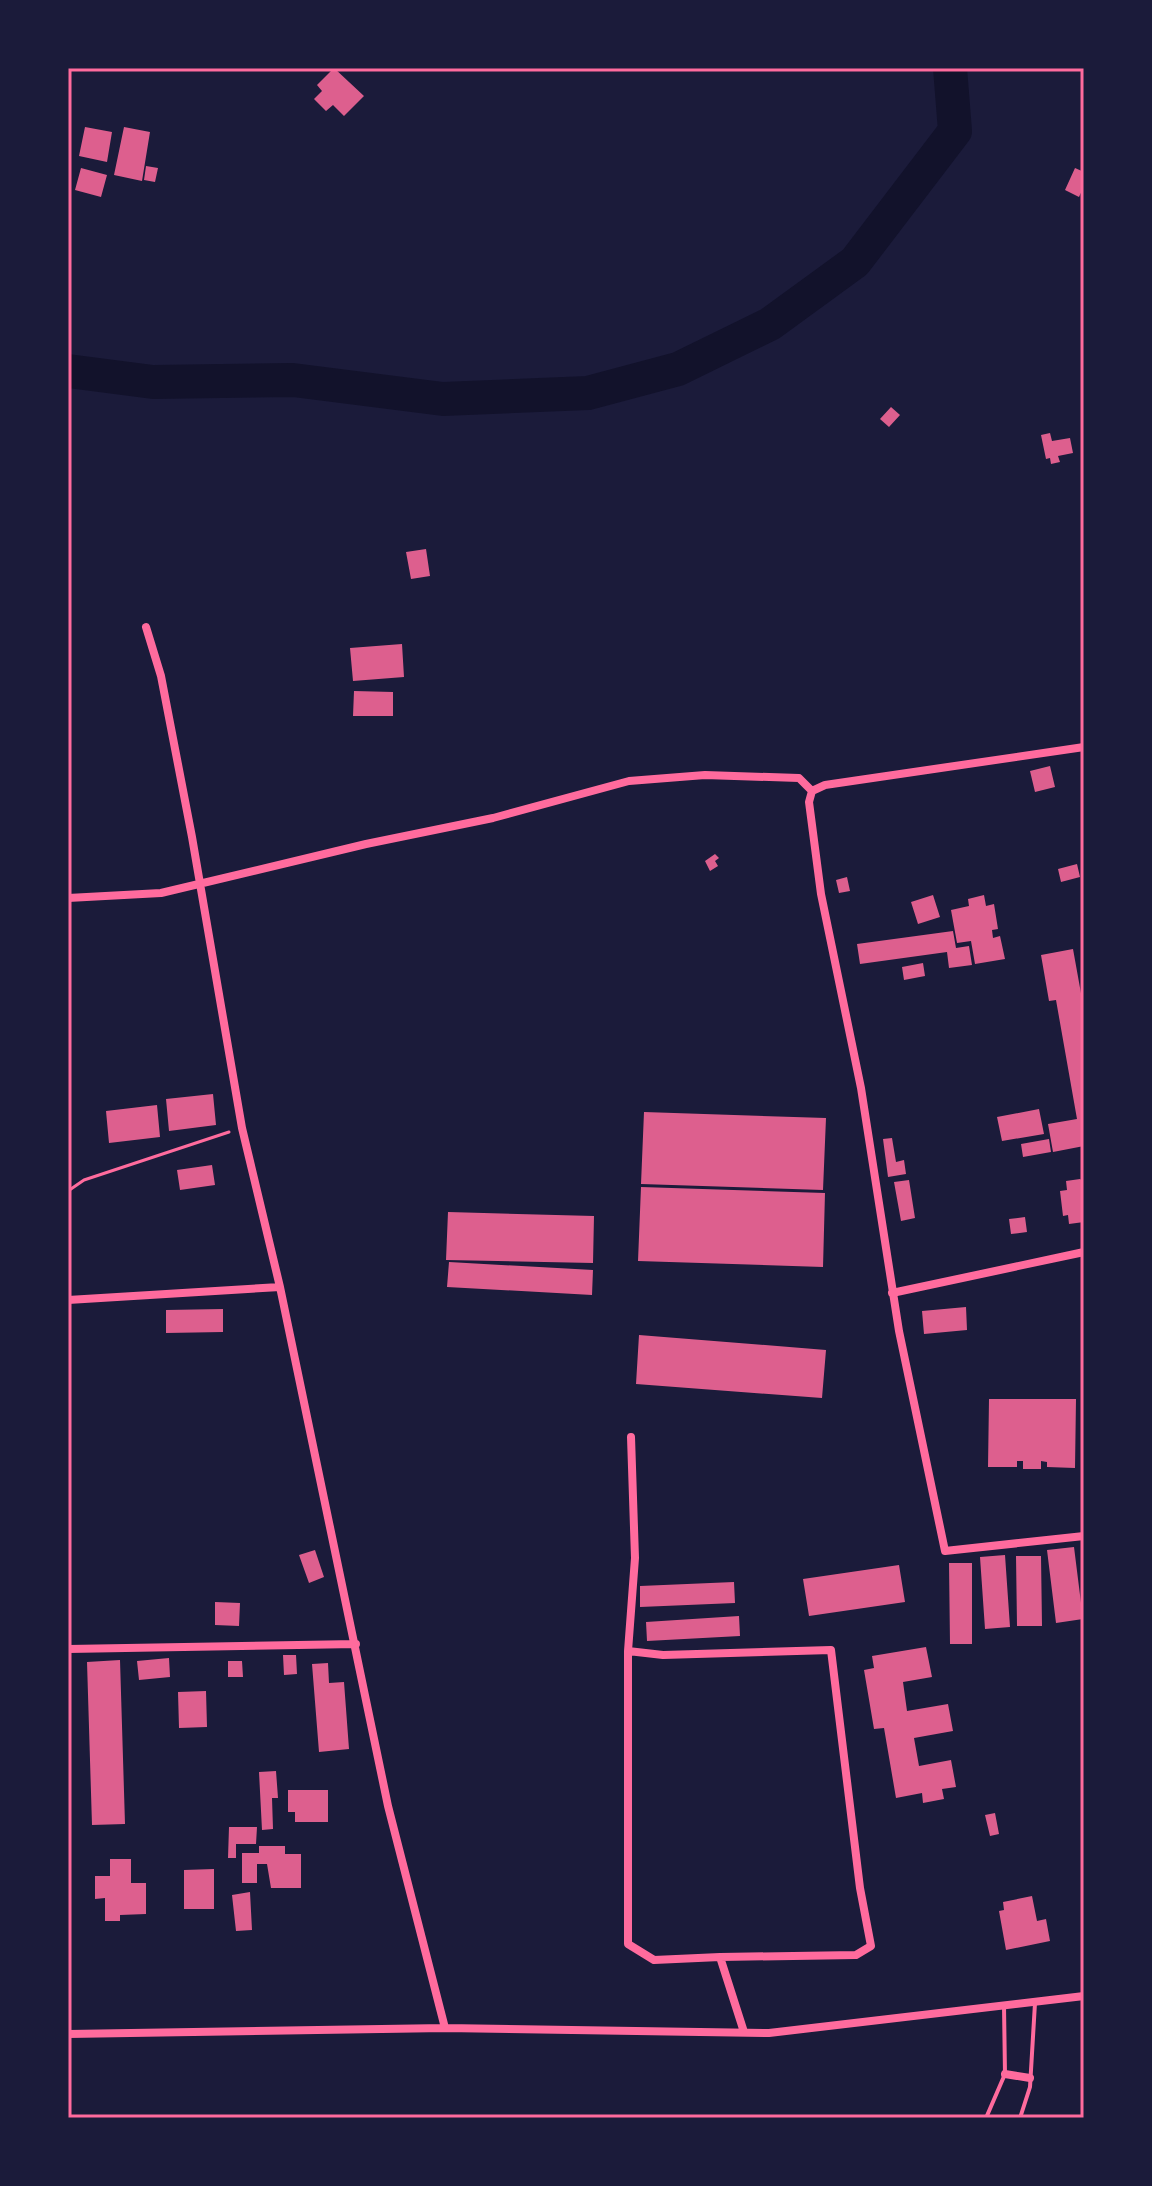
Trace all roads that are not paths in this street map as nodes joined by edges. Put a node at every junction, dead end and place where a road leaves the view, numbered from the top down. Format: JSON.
{"nodes":[{"id":1,"x":146,"y":627,"type":"dead end"},
{"id":2,"x":1084,"y":747,"type":"edge"},
{"id":3,"x":812,"y":791,"type":"junction"},
{"id":4,"x":199,"y":885,"type":"junction"},
{"id":5,"x":68,"y":898,"type":"edge"},
{"id":6,"x":1084,"y":1252,"type":"edge"},
{"id":7,"x":280,"y":1287,"type":"junction"},
{"id":8,"x":892,"y":1293,"type":"junction"},
{"id":9,"x":68,"y":1300,"type":"edge"},
{"id":10,"x":631,"y":1437,"type":"dead end"},
{"id":11,"x":1084,"y":1536,"type":"edge"},
{"id":12,"x":356,"y":1644,"type":"junction"},
{"id":13,"x":68,"y":1649,"type":"edge"},
{"id":14,"x":628,"y":1651,"type":"junction"},
{"id":15,"x":720,"y":1957,"type":"junction"},
{"id":16,"x":1084,"y":1996,"type":"edge"},
{"id":17,"x":1035,"y":2003,"type":"junction"},
{"id":18,"x":1004,"y":2006,"type":"junction"},
{"id":19,"x":445,"y":2028,"type":"junction"},
{"id":20,"x":744,"y":2032,"type":"junction"},
{"id":21,"x":68,"y":2034,"type":"edge"},
{"id":22,"x":1005,"y":2074,"type":"junction"},
{"id":23,"x":1030,"y":2078,"type":"junction"},
{"id":24,"x":986,"y":2118,"type":"edge"},
{"id":25,"x":1020,"y":2118,"type":"edge"}],
"edges":[{"from":1,"to":4,"type":"street"},
{"from":2,"to":3,"type":"street"},
{"from":3,"to":4,"type":"street"},
{"from":3,"to":8,"type":"street"},
{"from":4,"to":5,"type":"street"},
{"from":4,"to":7,"type":"street"},
{"from":6,"to":8,"type":"street"},
{"from":7,"to":9,"type":"street"},
{"from":7,"to":12,"type":"street"},
{"from":8,"to":11,"type":"street"},
{"from":10,"to":14,"type":"street"},
{"from":12,"to":13,"type":"street"},
{"from":12,"to":19,"type":"street"},
{"from":14,"to":15,"type":"street"},
{"from":14,"to":15,"type":"street"},
{"from":15,"to":20,"type":"street"},
{"from":16,"to":17,"type":"street"},
{"from":17,"to":18,"type":"street"},
{"from":17,"to":23,"type":"lane"},
{"from":18,"to":20,"type":"street"},
{"from":18,"to":22,"type":"lane"},
{"from":19,"to":20,"type":"street"},
{"from":19,"to":21,"type":"street"},
{"from":22,"to":23,"type":"street"},
{"from":22,"to":24,"type":"lane"},
{"from":23,"to":25,"type":"lane"}]}
